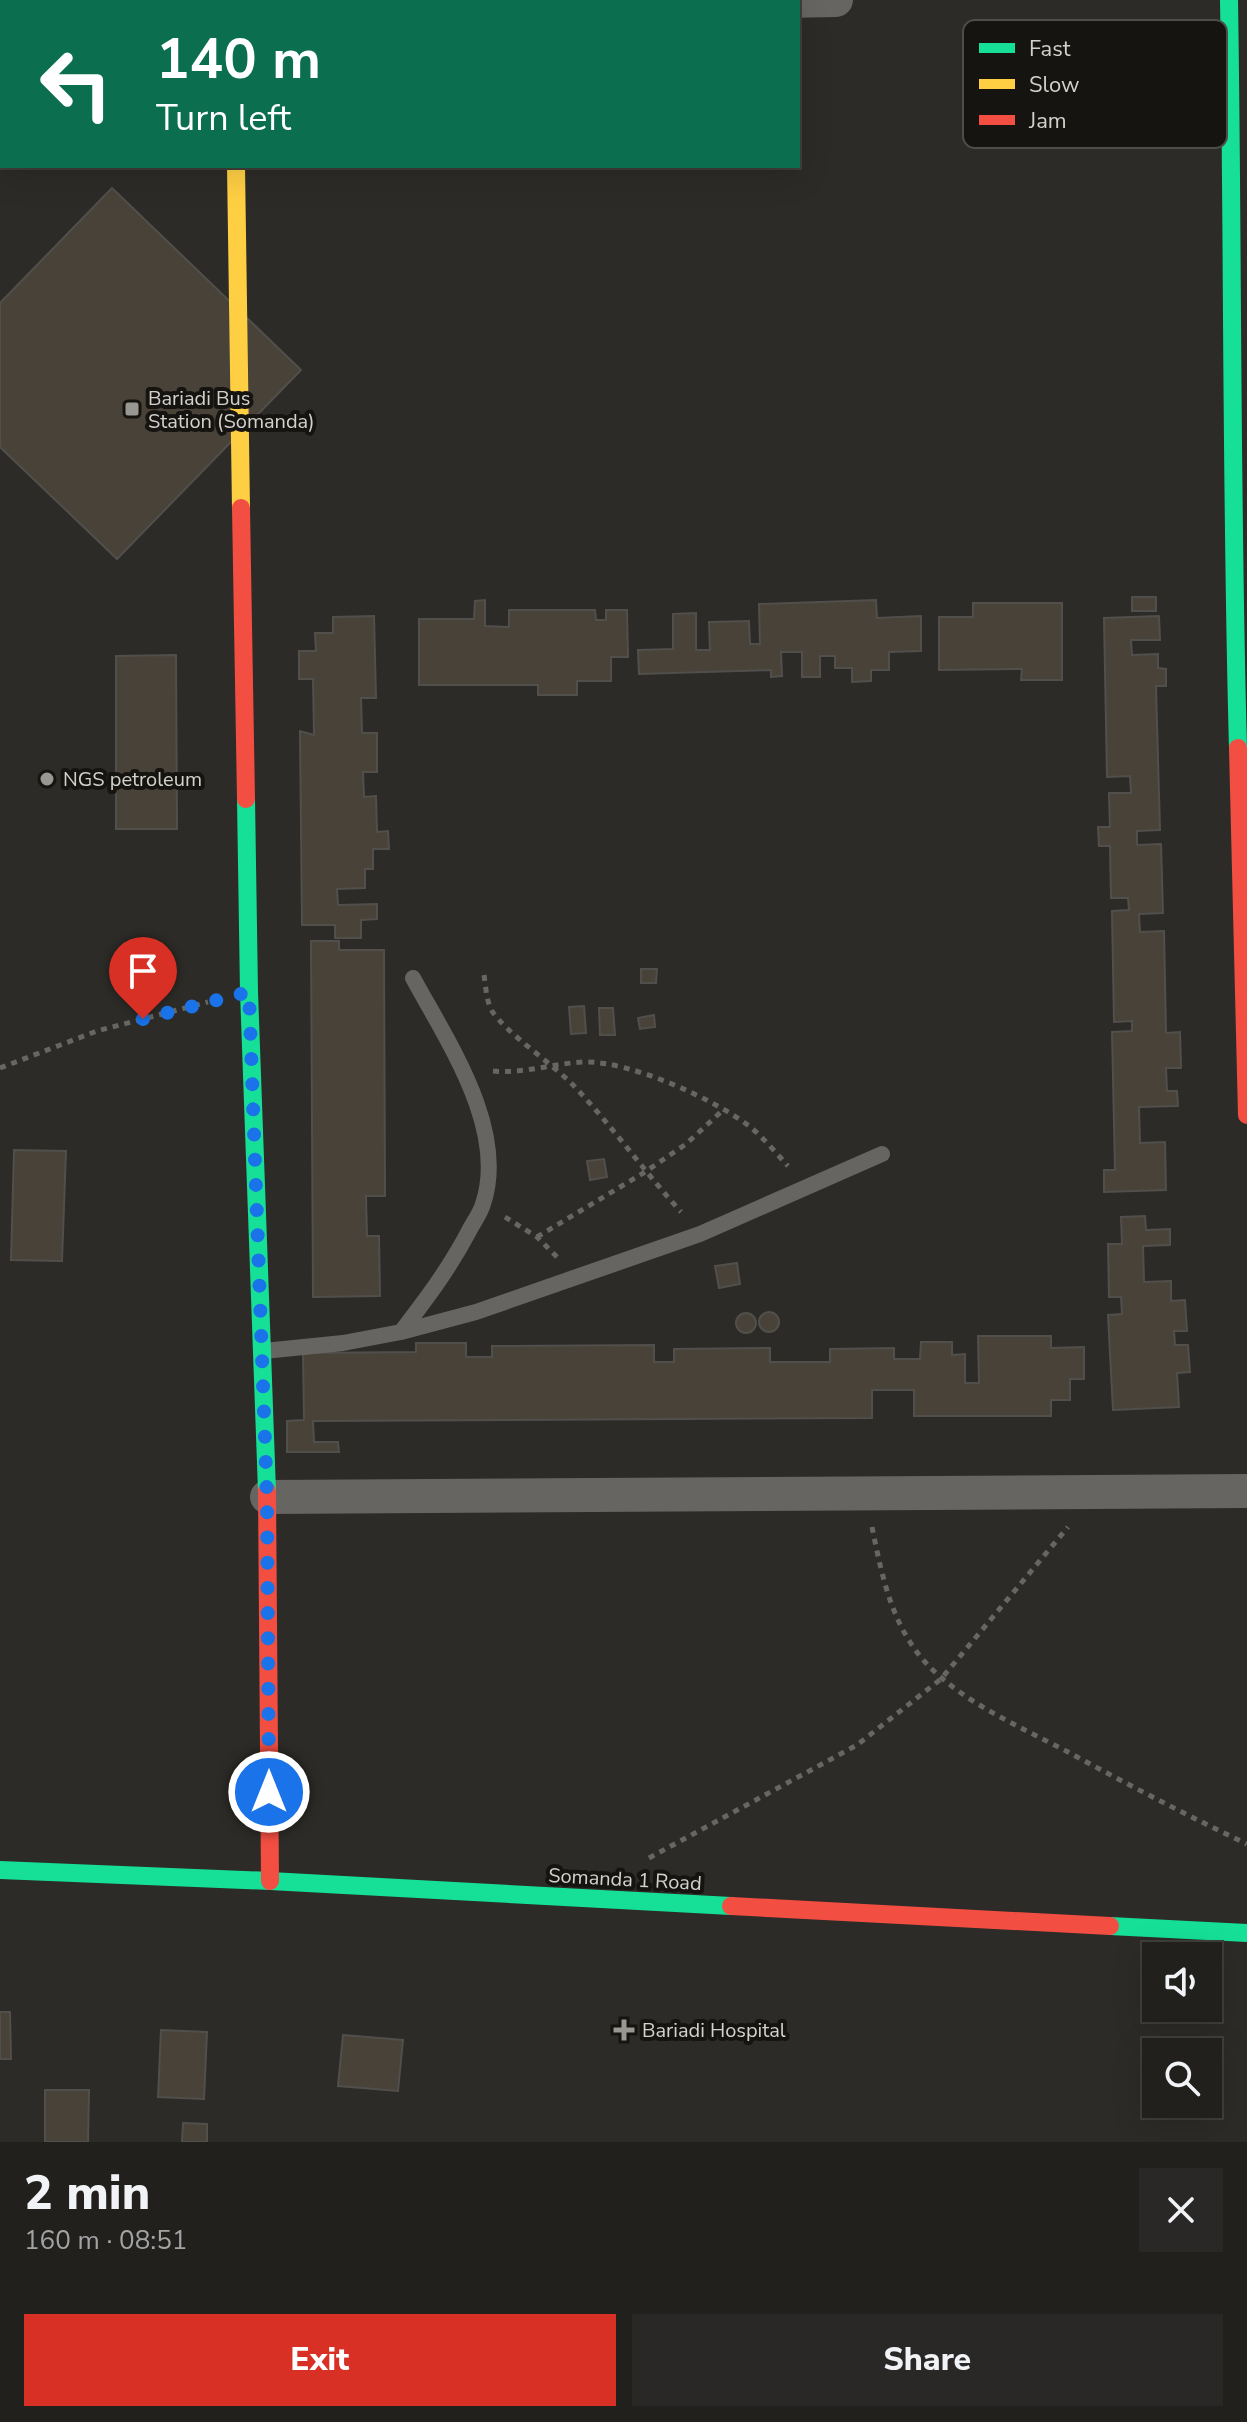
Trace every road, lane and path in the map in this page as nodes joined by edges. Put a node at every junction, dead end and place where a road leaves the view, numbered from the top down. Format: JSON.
{"nodes":[{"id":1,"x":836,"y":0,"type":"edge"},
{"id":2,"x":1229,"y":0,"type":"edge"},
{"id":3,"x":800,"y":1,"type":"edge"},
{"id":4,"x":236,"y":168,"type":"edge"},
{"id":5,"x":484,"y":975,"type":"dead end"},
{"id":6,"x":413,"y":978,"type":"dead end"},
{"id":7,"x":249,"y":992,"type":"junction"},
{"id":8,"x":552,"y":1065,"type":"junction"},
{"id":9,"x":461,"y":1066,"type":"junction"},
{"id":10,"x":0,"y":1068,"type":"edge"},
{"id":11,"x":723,"y":1110,"type":"junction"},
{"id":12,"x":1247,"y":1115,"type":"edge"},
{"id":13,"x":882,"y":1154,"type":"dead end"},
{"id":14,"x":645,"y":1172,"type":"junction"},
{"id":15,"x":807,"y":1185,"type":"junction"},
{"id":16,"x":483,"y":1204,"type":"junction"},
{"id":17,"x":700,"y":1234,"type":"junction"},
{"id":18,"x":537,"y":1237,"type":"junction"},
{"id":19,"x":576,"y":1279,"type":"junction"},
{"id":20,"x":401,"y":1332,"type":"junction"},
{"id":21,"x":262,"y":1351,"type":"junction"},
{"id":22,"x":1247,"y":1491,"type":"edge"},
{"id":23,"x":1096,"y":1492,"type":"junction"},
{"id":24,"x":865,"y":1494,"type":"junction"},
{"id":25,"x":267,"y":1497,"type":"junction"},
{"id":26,"x":941,"y":1679,"type":"junction"},
{"id":27,"x":1247,"y":1844,"type":"edge"},
{"id":28,"x":643,"y":1862,"type":"dead end"},
{"id":29,"x":0,"y":1870,"type":"edge"},
{"id":30,"x":270,"y":1881,"type":"junction"},
{"id":31,"x":1247,"y":1933,"type":"edge"}],
"edges":[{"from":1,"to":3,"type":"street"},
{"from":2,"to":12,"type":"street"},
{"from":4,"to":7,"type":"street"},
{"from":5,"to":8,"type":"path"},
{"from":6,"to":9,"type":"lane"},
{"from":7,"to":10,"type":"path"},
{"from":7,"to":21,"type":"street"},
{"from":8,"to":9,"type":"path"},
{"from":8,"to":11,"type":"path"},
{"from":8,"to":14,"type":"path"},
{"from":9,"to":16,"type":"lane"},
{"from":11,"to":14,"type":"path"},
{"from":11,"to":15,"type":"path"},
{"from":13,"to":15,"type":"lane"},
{"from":14,"to":17,"type":"path"},
{"from":14,"to":18,"type":"path"},
{"from":15,"to":17,"type":"lane"},
{"from":16,"to":18,"type":"path"},
{"from":16,"to":20,"type":"lane"},
{"from":17,"to":19,"type":"lane"},
{"from":18,"to":19,"type":"path"},
{"from":19,"to":20,"type":"lane"},
{"from":20,"to":21,"type":"lane"},
{"from":21,"to":25,"type":"street"},
{"from":22,"to":23,"type":"street"},
{"from":23,"to":24,"type":"street"},
{"from":23,"to":26,"type":"path"},
{"from":24,"to":25,"type":"street"},
{"from":24,"to":26,"type":"path"},
{"from":25,"to":30,"type":"street"},
{"from":26,"to":27,"type":"path"},
{"from":26,"to":28,"type":"path"},
{"from":29,"to":30,"type":"street","name":"Somanda 1 Road"},
{"from":30,"to":31,"type":"street","name":"Somanda 1 Road"}]}
